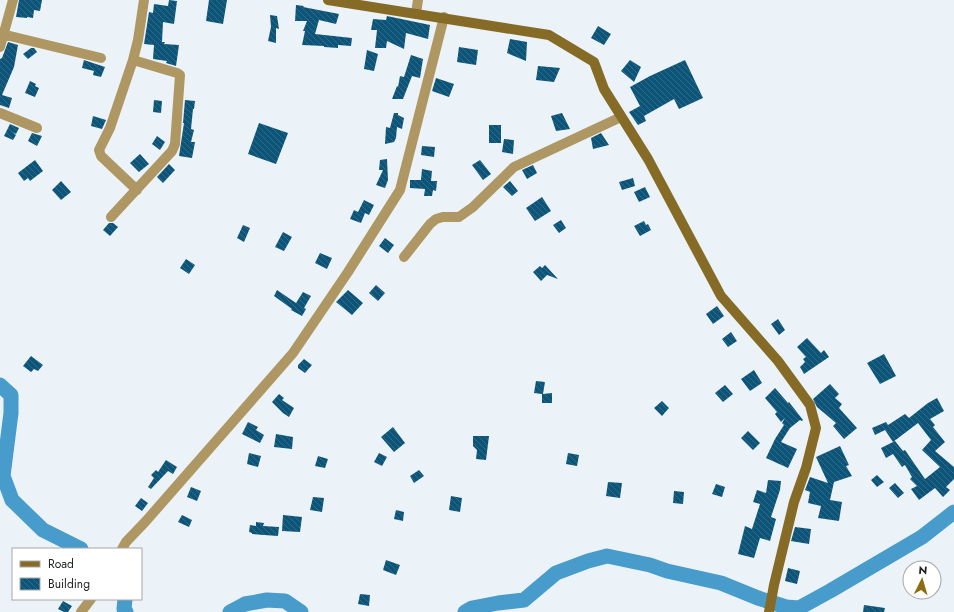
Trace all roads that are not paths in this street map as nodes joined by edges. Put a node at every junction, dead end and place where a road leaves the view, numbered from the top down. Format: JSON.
{"nodes":[{"id":1,"x":13,"y":0,"type":"edge"},
{"id":2,"x":144,"y":0,"type":"edge"},
{"id":3,"x":328,"y":0,"type":"edge"},
{"id":4,"x":418,"y":0,"type":"edge"},
{"id":5,"x":416,"y":13,"type":"junction"},
{"id":6,"x":444,"y":17,"type":"junction"},
{"id":7,"x":4,"y":36,"type":"junction"},
{"id":8,"x":0,"y":47,"type":"edge"},
{"id":9,"x":101,"y":58,"type":"dead end"},
{"id":10,"x":134,"y":60,"type":"junction"},
{"id":11,"x":0,"y":113,"type":"edge"},
{"id":12,"x":621,"y":117,"type":"junction"},
{"id":13,"x":37,"y":128,"type":"dead end"},
{"id":14,"x":136,"y":190,"type":"junction"},
{"id":15,"x":111,"y":217,"type":"dead end"},
{"id":16,"x":404,"y":257,"type":"dead end"},
{"id":17,"x":124,"y":545,"type":"edge"},
{"id":18,"x":90,"y":600,"type":"edge"},
{"id":19,"x":81,"y":612,"type":"edge"},
{"id":20,"x":769,"y":612,"type":"edge"}],
"edges":[{"from":1,"to":7,"type":"street"},
{"from":2,"to":10,"type":"street"},
{"from":3,"to":5,"type":"main road"},
{"from":4,"to":5,"type":"street"},
{"from":5,"to":6,"type":"main road"},
{"from":6,"to":12,"type":"main road"},
{"from":6,"to":17,"type":"street"},
{"from":7,"to":8,"type":"street"},
{"from":7,"to":9,"type":"street"},
{"from":10,"to":14,"type":"street"},
{"from":10,"to":14,"type":"street"},
{"from":11,"to":13,"type":"street"},
{"from":12,"to":16,"type":"street"},
{"from":12,"to":20,"type":"main road"},
{"from":14,"to":15,"type":"street"},
{"from":18,"to":19,"type":"street"}]}
